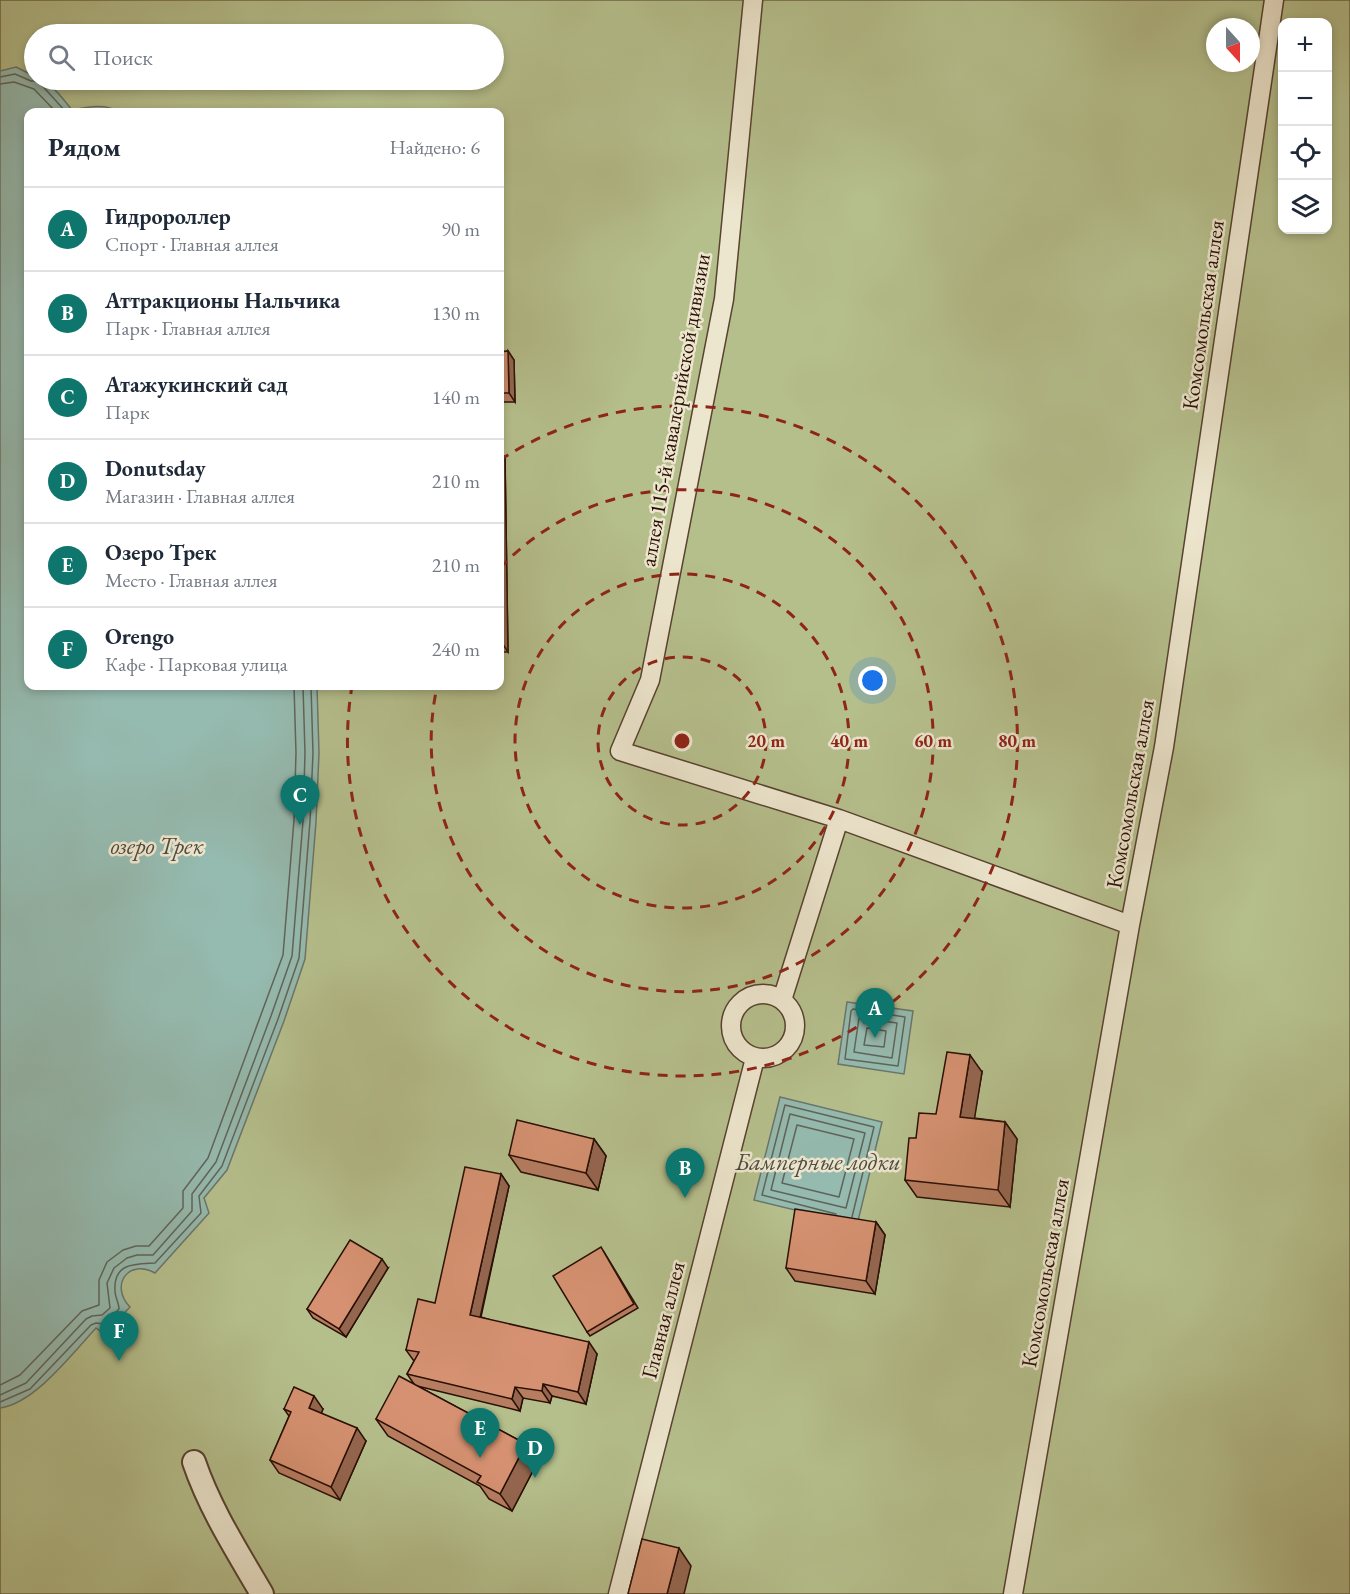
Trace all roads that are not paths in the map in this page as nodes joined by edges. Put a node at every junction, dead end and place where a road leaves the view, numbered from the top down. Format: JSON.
{"nodes":[{"id":1,"x":753,"y":0,"type":"edge"},
{"id":2,"x":1274,"y":0,"type":"edge"},
{"id":3,"x":839,"y":819,"type":"junction"},
{"id":4,"x":1130,"y":925,"type":"junction"},
{"id":5,"x":782,"y":1000,"type":"junction"},
{"id":6,"x":755,"y":1058,"type":"junction"},
{"id":7,"x":194,"y":1462,"type":"dead end"},
{"id":8,"x":262,"y":1594,"type":"edge"},
{"id":9,"x":618,"y":1594,"type":"edge"},
{"id":10,"x":1013,"y":1594,"type":"edge"}],
"edges":[{"from":1,"to":3,"type":"street","name":"аллея 115-й кавалерийской дивизии"},
{"from":2,"to":4,"type":"street","name":"Комсомольская аллея"},
{"from":3,"to":4,"type":"street"},
{"from":3,"to":5,"type":"street"},
{"from":4,"to":10,"type":"street","name":"Комсомольская аллея"},
{"from":5,"to":6,"type":"street"},
{"from":5,"to":6,"type":"street"},
{"from":6,"to":9,"type":"street","name":"Главная аллея"},
{"from":7,"to":8,"type":"street"}]}
